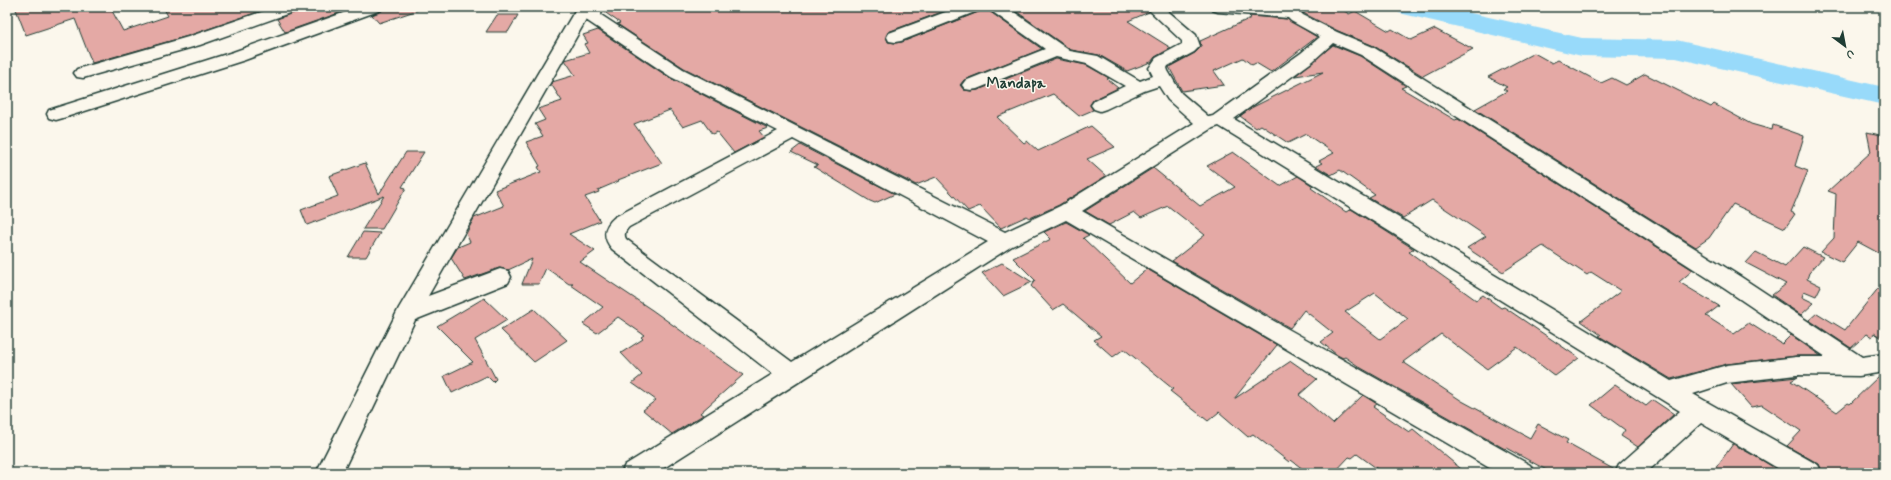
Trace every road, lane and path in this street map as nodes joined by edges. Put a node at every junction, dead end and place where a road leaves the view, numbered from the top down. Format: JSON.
{"nodes":[{"id":1,"x":292,"y":7,"type":"edge"},
{"id":2,"x":375,"y":7,"type":"edge"},
{"id":3,"x":585,"y":7,"type":"edge"},
{"id":4,"x":594,"y":7,"type":"edge"},
{"id":5,"x":974,"y":7,"type":"edge"},
{"id":6,"x":996,"y":7,"type":"edge"},
{"id":7,"x":1218,"y":7,"type":"edge"},
{"id":8,"x":1158,"y":10,"type":"dead end"},
{"id":9,"x":1295,"y":10,"type":"edge"},
{"id":10,"x":265,"y":16,"type":"junction"},
{"id":11,"x":1331,"y":36,"type":"junction"},
{"id":12,"x":895,"y":37,"type":"dead end"},
{"id":13,"x":281,"y":39,"type":"junction"},
{"id":14,"x":1056,"y":50,"type":"junction"},
{"id":15,"x":83,"y":73,"type":"dead end"},
{"id":16,"x":1163,"y":79,"type":"junction"},
{"id":17,"x":971,"y":85,"type":"dead end"},
{"id":18,"x":1138,"y":87,"type":"junction"},
{"id":19,"x":1100,"y":105,"type":"dead end"},
{"id":20,"x":56,"y":114,"type":"dead end"},
{"id":21,"x":1213,"y":122,"type":"junction"},
{"id":22,"x":793,"y":131,"type":"junction"},
{"id":23,"x":1067,"y":211,"type":"junction"},
{"id":24,"x":1005,"y":241,"type":"junction"},
{"id":25,"x":500,"y":276,"type":"dead end"},
{"id":26,"x":407,"y":314,"type":"junction"},
{"id":27,"x":1884,"y":364,"type":"edge"},
{"id":28,"x":1858,"y":367,"type":"junction"},
{"id":29,"x":792,"y":375,"type":"junction"},
{"id":30,"x":1669,"y":392,"type":"junction"},
{"id":31,"x":1699,"y":409,"type":"junction"},
{"id":32,"x":329,"y":473,"type":"edge"},
{"id":33,"x":634,"y":473,"type":"edge"},
{"id":34,"x":1521,"y":473,"type":"edge"},
{"id":35,"x":1628,"y":473,"type":"edge"},
{"id":36,"x":1810,"y":473,"type":"edge"}],
"edges":[{"from":1,"to":10,"type":"street"},
{"from":2,"to":13,"type":"street"},
{"from":3,"to":26,"type":"street"},
{"from":4,"to":22,"type":"street"},
{"from":5,"to":12,"type":"street"},
{"from":6,"to":14,"type":"street"},
{"from":7,"to":9,"type":"street"},
{"from":8,"to":16,"type":"street"},
{"from":9,"to":11,"type":"street"},
{"from":10,"to":13,"type":"street"},
{"from":10,"to":15,"type":"street"},
{"from":11,"to":21,"type":"street"},
{"from":11,"to":28,"type":"street"},
{"from":13,"to":20,"type":"street"},
{"from":14,"to":17,"type":"street"},
{"from":14,"to":18,"type":"street"},
{"from":16,"to":18,"type":"street"},
{"from":16,"to":21,"type":"street"},
{"from":18,"to":19,"type":"street"},
{"from":21,"to":23,"type":"street"},
{"from":21,"to":30,"type":"street"},
{"from":22,"to":24,"type":"street"},
{"from":22,"to":29,"type":"street"},
{"from":23,"to":24,"type":"street"},
{"from":23,"to":34,"type":"street"},
{"from":24,"to":29,"type":"street"},
{"from":25,"to":26,"type":"street"},
{"from":26,"to":32,"type":"street"},
{"from":27,"to":28,"type":"street"},
{"from":28,"to":30,"type":"street"},
{"from":29,"to":33,"type":"street"},
{"from":30,"to":31,"type":"street"},
{"from":31,"to":35,"type":"street"},
{"from":31,"to":36,"type":"street"}]}
